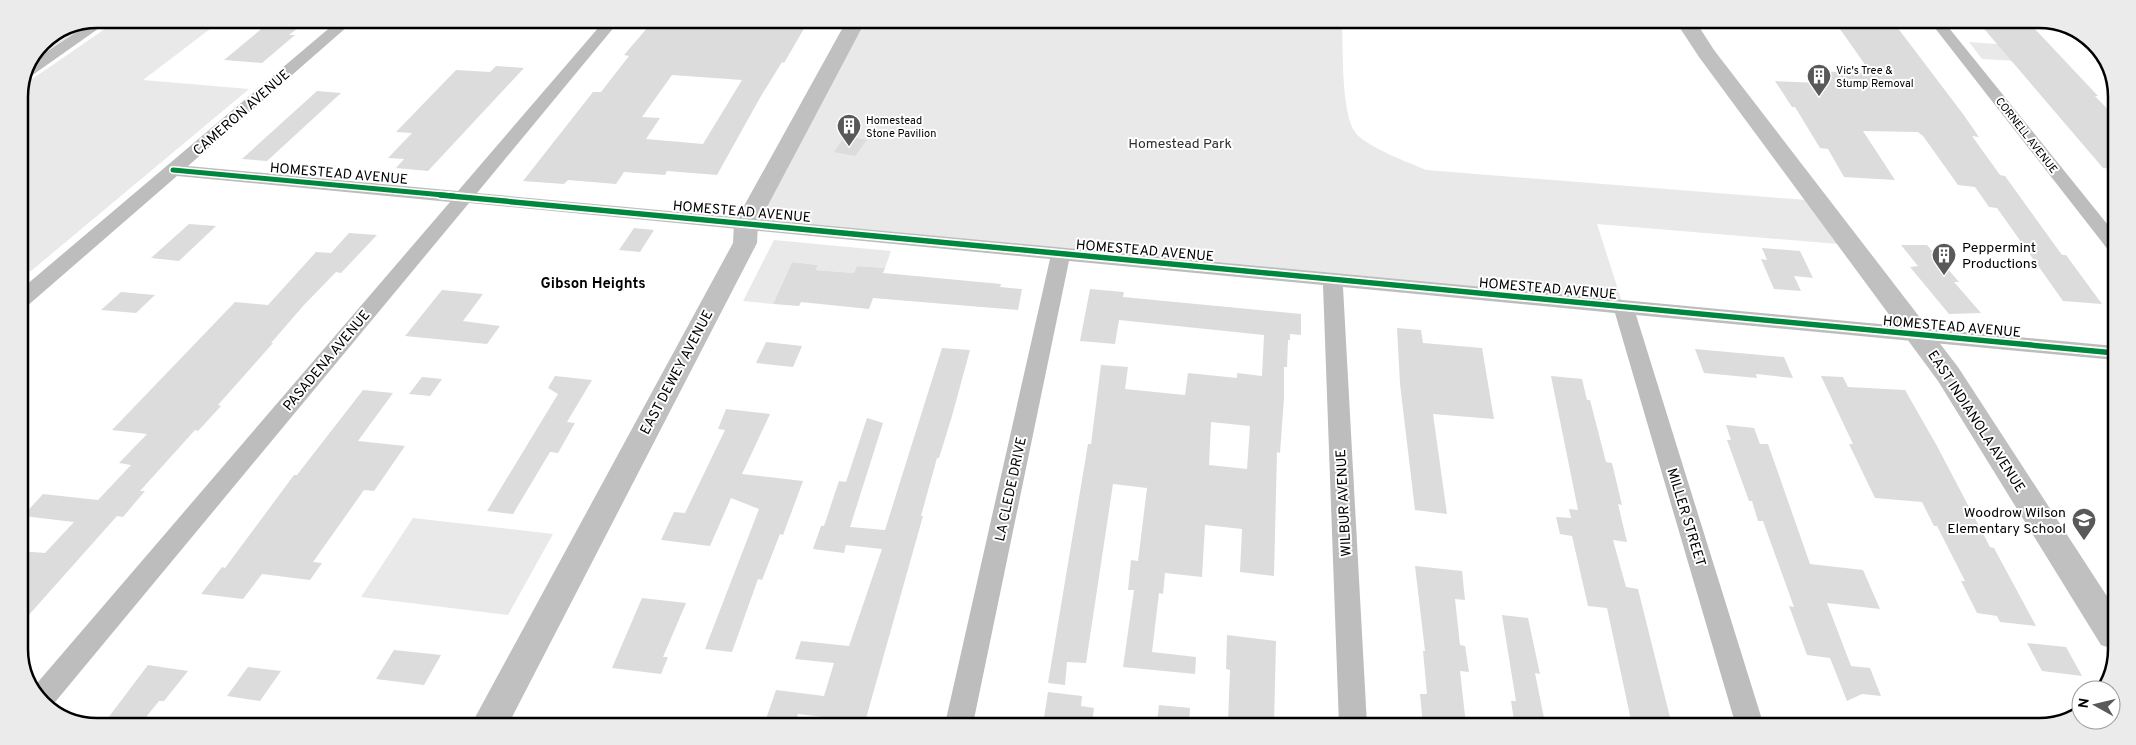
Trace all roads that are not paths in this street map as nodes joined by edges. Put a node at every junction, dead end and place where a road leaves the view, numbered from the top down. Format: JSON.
{"nodes":[{"id":1,"x":91,"y":28,"type":"edge"},
{"id":2,"x":339,"y":28,"type":"edge"},
{"id":3,"x":606,"y":28,"type":"edge"},
{"id":4,"x":855,"y":28,"type":"edge"},
{"id":5,"x":1690,"y":28,"type":"edge"},
{"id":6,"x":1943,"y":28,"type":"edge"},
{"id":7,"x":35,"y":66,"type":"edge"},
{"id":8,"x":173,"y":170,"type":"junction"},
{"id":9,"x":463,"y":197,"type":"junction"},
{"id":10,"x":746,"y":224,"type":"junction"},
{"id":11,"x":2108,"y":237,"type":"edge"},
{"id":12,"x":1062,"y":254,"type":"junction"},
{"id":13,"x":1333,"y":280,"type":"junction"},
{"id":14,"x":28,"y":294,"type":"edge"},
{"id":15,"x":1624,"y":308,"type":"junction"},
{"id":16,"x":1921,"y":336,"type":"junction"},
{"id":17,"x":2108,"y":352,"type":"edge"},
{"id":18,"x":2108,"y":625,"type":"edge"},
{"id":19,"x":45,"y":694,"type":"edge"},
{"id":20,"x":493,"y":718,"type":"edge"},
{"id":21,"x":960,"y":718,"type":"edge"},
{"id":22,"x":1353,"y":718,"type":"edge"},
{"id":23,"x":1748,"y":718,"type":"edge"}],
"edges":[{"from":1,"to":7,"type":"street"},
{"from":2,"to":8,"type":"street","name":"CAMERON AVENUE"},
{"from":3,"to":9,"type":"street","name":"PASADENA AVENUE"},
{"from":4,"to":10,"type":"street","name":"EAST DEWEY AVENUE"},
{"from":5,"to":16,"type":"street","name":"EAST INDIANOLA AVENUE"},
{"from":6,"to":11,"type":"street","name":"CORNELL AVENUE"},
{"from":8,"to":9,"type":"street","name":"HOMESTEAD AVENUE"},
{"from":8,"to":14,"type":"street","name":"CAMERON AVENUE"},
{"from":9,"to":10,"type":"street","name":"HOMESTEAD AVENUE"},
{"from":9,"to":19,"type":"street","name":"PASADENA AVENUE"},
{"from":10,"to":12,"type":"street","name":"HOMESTEAD AVENUE"},
{"from":10,"to":20,"type":"street","name":"EAST DEWEY AVENUE"},
{"from":12,"to":13,"type":"street","name":"HOMESTEAD AVENUE"},
{"from":12,"to":21,"type":"street","name":"LA CLEDE DRIVE"},
{"from":13,"to":15,"type":"street","name":"HOMESTEAD AVENUE"},
{"from":13,"to":22,"type":"street","name":"WILBUR AVENUE"},
{"from":15,"to":16,"type":"street","name":"HOMESTEAD AVENUE"},
{"from":15,"to":23,"type":"street","name":"MILLER STREET"},
{"from":16,"to":17,"type":"street","name":"HOMESTEAD AVENUE"},
{"from":16,"to":18,"type":"street","name":"EAST INDIANOLA AVENUE"}]}
